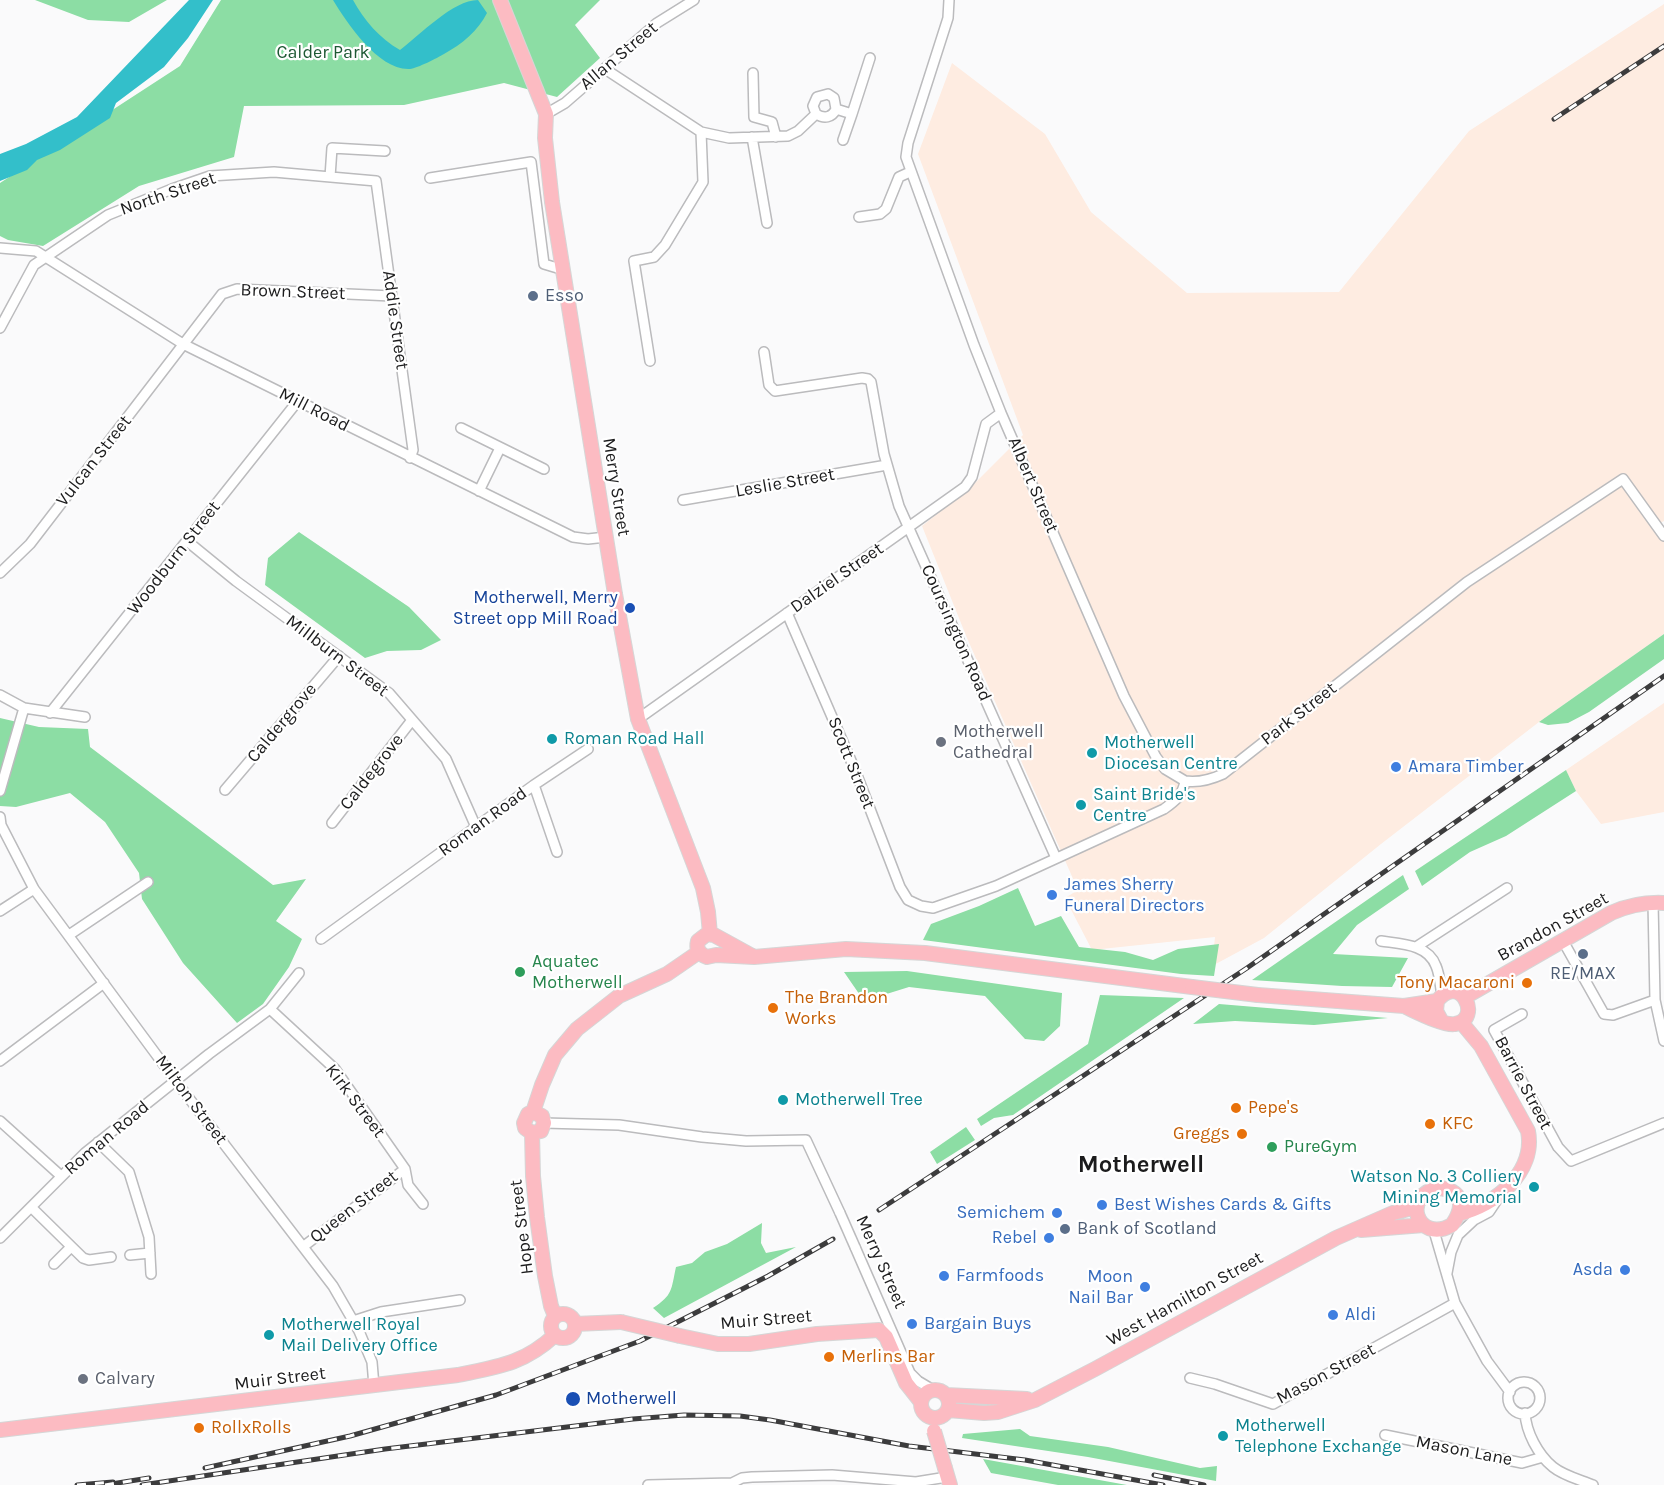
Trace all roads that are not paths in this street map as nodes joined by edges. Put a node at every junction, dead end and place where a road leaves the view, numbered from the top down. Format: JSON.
{"nodes":[{"id":1,"x":500,"y":0,"type":"edge"},
{"id":2,"x":694,"y":0,"type":"edge"},
{"id":3,"x":950,"y":0,"type":"edge"},
{"id":4,"x":870,"y":58,"type":"dead end"},
{"id":5,"x":605,"y":69,"type":"junction"},
{"id":6,"x":753,"y":73,"type":"dead end"},
{"id":7,"x":836,"y":109,"type":"junction"},
{"id":8,"x":546,"y":114,"type":"junction"},
{"id":9,"x":816,"y":114,"type":"junction"},
{"id":10,"x":852,"y":114,"type":"junction"},
{"id":11,"x":701,"y":132,"type":"junction"},
{"id":12,"x":752,"y":137,"type":"junction"},
{"id":13,"x":776,"y":137,"type":"junction"},
{"id":14,"x":843,"y":140,"type":"dead end"},
{"id":15,"x":385,"y":151,"type":"dead end"},
{"id":16,"x":910,"y":172,"type":"junction"},
{"id":17,"x":330,"y":177,"type":"junction"},
{"id":18,"x":430,"y":178,"type":"dead end"},
{"id":19,"x":376,"y":181,"type":"joint"},
{"id":20,"x":859,"y":217,"type":"dead end"},
{"id":21,"x":767,"y":224,"type":"dead end"},
{"id":22,"x":0,"y":248,"type":"edge"},
{"id":23,"x":44,"y":257,"type":"junction"},
{"id":24,"x":564,"y":270,"type":"junction"},
{"id":25,"x":392,"y":296,"type":"junction"},
{"id":26,"x":0,"y":328,"type":"edge"},
{"id":27,"x":183,"y":344,"type":"junction"},
{"id":28,"x":764,"y":352,"type":"dead end"},
{"id":29,"x":650,"y":361,"type":"dead end"},
{"id":30,"x":297,"y":402,"type":"junction"},
{"id":31,"x":1001,"y":413,"type":"junction"},
{"id":32,"x":461,"y":428,"type":"dead end"},
{"id":33,"x":500,"y":448,"type":"junction"},
{"id":34,"x":410,"y":458,"type":"junction"},
{"id":35,"x":887,"y":465,"type":"junction"},
{"id":36,"x":544,"y":469,"type":"dead end"},
{"id":37,"x":479,"y":491,"type":"junction"},
{"id":38,"x":683,"y":500,"type":"dead end"},
{"id":39,"x":908,"y":528,"type":"junction"},
{"id":40,"x":1664,"y":536,"type":"edge"},
{"id":41,"x":606,"y":537,"type":"junction"},
{"id":42,"x":187,"y":541,"type":"junction"},
{"id":43,"x":0,"y":573,"type":"edge"},
{"id":44,"x":787,"y":613,"type":"junction"},
{"id":45,"x":339,"y":656,"type":"junction"},
{"id":46,"x":0,"y":695,"type":"edge"},
{"id":47,"x":24,"y":708,"type":"junction"},
{"id":48,"x":50,"y":713,"type":"junction"},
{"id":49,"x":85,"y":717,"type":"dead end"},
{"id":50,"x":638,"y":719,"type":"junction"},
{"id":51,"x":412,"y":720,"type":"junction"},
{"id":52,"x":588,"y":749,"type":"dead end"},
{"id":53,"x":1185,"y":781,"type":"junction"},
{"id":54,"x":534,"y":785,"type":"junction"},
{"id":55,"x":225,"y":790,"type":"dead end"},
{"id":56,"x":0,"y":791,"type":"edge"},
{"id":57,"x":0,"y":817,"type":"edge"},
{"id":58,"x":332,"y":823,"type":"dead end"},
{"id":59,"x":476,"y":827,"type":"junction"},
{"id":60,"x":557,"y":852,"type":"dead end"},
{"id":61,"x":1056,"y":858,"type":"junction"},
{"id":62,"x":148,"y":882,"type":"dead end"},
{"id":63,"x":1507,"y":888,"type":"dead end"},
{"id":64,"x":34,"y":890,"type":"junction"},
{"id":65,"x":1658,"y":902,"type":"edge"},
{"id":66,"x":0,"y":911,"type":"edge"},
{"id":67,"x":69,"y":935,"type":"junction"},
{"id":68,"x":714,"y":937,"type":"junction"},
{"id":69,"x":321,"y":939,"type":"dead end"},
{"id":70,"x":1382,"y":941,"type":"dead end"},
{"id":71,"x":1563,"y":942,"type":"junction"},
{"id":72,"x":1416,"y":947,"type":"junction"},
{"id":73,"x":699,"y":952,"type":"junction"},
{"id":74,"x":716,"y":955,"type":"junction"},
{"id":75,"x":754,"y":957,"type":"junction"},
{"id":76,"x":299,"y":973,"type":"dead end"},
{"id":77,"x":104,"y":983,"type":"junction"},
{"id":78,"x":1465,"y":997,"type":"junction"},
{"id":79,"x":1440,"y":998,"type":"junction"},
{"id":80,"x":1655,"y":1000,"type":"junction"},
{"id":81,"x":1404,"y":1006,"type":"junction"},
{"id":82,"x":270,"y":1009,"type":"junction"},
{"id":83,"x":1522,"y":1014,"type":"dead end"},
{"id":84,"x":1442,"y":1022,"type":"junction"},
{"id":85,"x":1461,"y":1022,"type":"junction"},
{"id":86,"x":1664,"y":1041,"type":"edge"},
{"id":87,"x":0,"y":1061,"type":"edge"},
{"id":88,"x":176,"y":1080,"type":"junction"},
{"id":89,"x":533,"y":1112,"type":"junction"},
{"id":90,"x":0,"y":1121,"type":"edge"},
{"id":91,"x":544,"y":1123,"type":"junction"},
{"id":92,"x":1664,"y":1123,"type":"edge"},
{"id":93,"x":532,"y":1133,"type":"junction"},
{"id":94,"x":98,"y":1142,"type":"junction"},
{"id":95,"x":405,"y":1169,"type":"junction"},
{"id":96,"x":61,"y":1176,"type":"junction"},
{"id":97,"x":1503,"y":1192,"type":"junction"},
{"id":98,"x":1459,"y":1198,"type":"junction"},
{"id":99,"x":1490,"y":1200,"type":"junction"},
{"id":100,"x":423,"y":1204,"type":"dead end"},
{"id":101,"x":31,"y":1206,"type":"junction"},
{"id":102,"x":1416,"y":1207,"type":"junction"},
{"id":103,"x":1458,"y":1214,"type":"junction"},
{"id":104,"x":1429,"y":1228,"type":"junction"},
{"id":105,"x":1352,"y":1231,"type":"junction"},
{"id":106,"x":0,"y":1238,"type":"edge"},
{"id":107,"x":304,"y":1246,"type":"junction"},
{"id":108,"x":71,"y":1247,"type":"junction"},
{"id":109,"x":150,"y":1253,"type":"junction"},
{"id":110,"x":130,"y":1255,"type":"dead end"},
{"id":111,"x":111,"y":1257,"type":"dead end"},
{"id":112,"x":54,"y":1264,"type":"dead end"},
{"id":113,"x":152,"y":1274,"type":"dead end"},
{"id":114,"x":1447,"y":1276,"type":"junction"},
{"id":115,"x":460,"y":1300,"type":"dead end"},
{"id":116,"x":1455,"y":1303,"type":"junction"},
{"id":117,"x":555,"y":1316,"type":"junction"},
{"id":118,"x":353,"y":1321,"type":"junction"},
{"id":119,"x":575,"y":1324,"type":"junction"},
{"id":120,"x":555,"y":1335,"type":"junction"},
{"id":121,"x":1190,"y":1378,"type":"dead end"},
{"id":122,"x":374,"y":1386,"type":"junction"},
{"id":123,"x":933,"y":1390,"type":"junction"},
{"id":124,"x":1510,"y":1392,"type":"junction"},
{"id":125,"x":946,"y":1395,"type":"junction"},
{"id":126,"x":1035,"y":1400,"type":"junction"},
{"id":127,"x":921,"y":1402,"type":"junction"},
{"id":128,"x":948,"y":1410,"type":"junction"},
{"id":129,"x":1525,"y":1413,"type":"junction"},
{"id":130,"x":933,"y":1425,"type":"junction"},
{"id":131,"x":0,"y":1430,"type":"edge"},
{"id":132,"x":1385,"y":1436,"type":"dead end"},
{"id":133,"x":1543,"y":1457,"type":"junction"},
{"id":134,"x":948,"y":1476,"type":"edge"},
{"id":135,"x":731,"y":1484,"type":"edge"},
{"id":136,"x":648,"y":1485,"type":"edge"},
{"id":137,"x":1593,"y":1485,"type":"edge"}],
"edges":[{"from":1,"to":8,"type":"main road","name":"Merry Street"},
{"from":2,"to":5,"type":"street","name":"Allan Street"},
{"from":3,"to":16,"type":"street"},
{"from":4,"to":10,"type":"street"},
{"from":5,"to":8,"type":"street","name":"Allan Street"},
{"from":5,"to":11,"type":"street"},
{"from":6,"to":13,"type":"street"},
{"from":7,"to":9,"type":"street"},
{"from":7,"to":9,"type":"street"},
{"from":7,"to":10,"type":"street"},
{"from":8,"to":24,"type":"main road","name":"Merry Street"},
{"from":9,"to":13,"type":"street"},
{"from":10,"to":14,"type":"street"},
{"from":11,"to":12,"type":"street"},
{"from":11,"to":29,"type":"street"},
{"from":12,"to":13,"type":"street"},
{"from":12,"to":21,"type":"street"},
{"from":15,"to":17,"type":"street"},
{"from":16,"to":20,"type":"street"},
{"from":16,"to":31,"type":"street","name":"Albert Street"},
{"from":17,"to":19,"type":"street","name":"North Street"},
{"from":17,"to":23,"type":"street","name":"North Street"},
{"from":18,"to":24,"type":"street"},
{"from":19,"to":25,"type":"street","name":"Addie Street"},
{"from":22,"to":23,"type":"street","name":"Mill Road"},
{"from":23,"to":26,"type":"street","name":"North Street"},
{"from":23,"to":27,"type":"street","name":"Mill Road"},
{"from":24,"to":41,"type":"main road","name":"Merry Street"},
{"from":25,"to":27,"type":"street","name":"Brown Street"},
{"from":25,"to":34,"type":"street","name":"Addie Street"},
{"from":27,"to":30,"type":"street","name":"Mill Road"},
{"from":27,"to":43,"type":"street","name":"Vulcan Street"},
{"from":28,"to":35,"type":"street","name":"Coursington Road"},
{"from":30,"to":34,"type":"street","name":"Mill Road"},
{"from":30,"to":42,"type":"street","name":"Woodburn Street"},
{"from":31,"to":39,"type":"street","name":"Dalziel Street"},
{"from":31,"to":53,"type":"street","name":"Albert Street"},
{"from":32,"to":33,"type":"street"},
{"from":33,"to":36,"type":"street"},
{"from":33,"to":37,"type":"street"},
{"from":34,"to":37,"type":"street","name":"Mill Road"},
{"from":35,"to":38,"type":"street","name":"Leslie Street"},
{"from":35,"to":39,"type":"street","name":"Coursington Road"},
{"from":37,"to":41,"type":"street","name":"Mill Road"},
{"from":39,"to":44,"type":"street","name":"Dalziel Street"},
{"from":39,"to":61,"type":"street","name":"Coursington Road"},
{"from":40,"to":53,"type":"street","name":"Park Street"},
{"from":41,"to":50,"type":"main road","name":"Merry Street"},
{"from":42,"to":45,"type":"street","name":"Millburn Street"},
{"from":42,"to":48,"type":"street","name":"Woodburn Street"},
{"from":44,"to":50,"type":"street","name":"Dalziel Street"},
{"from":44,"to":61,"type":"street","name":"Scott Street"},
{"from":45,"to":51,"type":"street","name":"Millburn Street"},
{"from":45,"to":55,"type":"street","name":"Caldergrove"},
{"from":46,"to":47,"type":"street"},
{"from":47,"to":48,"type":"street"},
{"from":47,"to":56,"type":"street"},
{"from":48,"to":49,"type":"street"},
{"from":50,"to":68,"type":"main road","name":"Merry Street"},
{"from":51,"to":58,"type":"street","name":"Caldegrove"},
{"from":51,"to":59,"type":"street","name":"Millburn Street"},
{"from":52,"to":54,"type":"street","name":"Roman Road"},
{"from":53,"to":61,"type":"street"},
{"from":54,"to":59,"type":"street","name":"Roman Road"},
{"from":54,"to":60,"type":"street"},
{"from":57,"to":64,"type":"street","name":"Milton Street"},
{"from":59,"to":69,"type":"street","name":"Roman Road"},
{"from":62,"to":67,"type":"street"},
{"from":63,"to":72,"type":"street"},
{"from":64,"to":66,"type":"street"},
{"from":64,"to":67,"type":"street","name":"Milton Street"},
{"from":65,"to":71,"type":"main road","name":"Brandon Street"},
{"from":65,"to":80,"type":"street"},
{"from":67,"to":77,"type":"street","name":"Milton Street"},
{"from":68,"to":73,"type":"main road"},
{"from":68,"to":74,"type":"main road"},
{"from":68,"to":75,"type":"main road"},
{"from":70,"to":72,"type":"street"},
{"from":71,"to":78,"type":"main road","name":"Brandon Street"},
{"from":71,"to":80,"type":"street"},
{"from":72,"to":79,"type":"street"},
{"from":73,"to":74,"type":"main road"},
{"from":73,"to":89,"type":"main road"},
{"from":74,"to":75,"type":"main road"},
{"from":75,"to":81,"type":"main road","bridge":true},
{"from":76,"to":82,"type":"street","name":"Roman Road"},
{"from":77,"to":87,"type":"street"},
{"from":77,"to":88,"type":"street","name":"Milton Street"},
{"from":78,"to":79,"type":"main road"},
{"from":78,"to":85,"type":"main road"},
{"from":79,"to":81,"type":"main road"},
{"from":79,"to":84,"type":"main road"},
{"from":80,"to":86,"type":"street"},
{"from":81,"to":84,"type":"main road"},
{"from":82,"to":88,"type":"street","name":"Roman Road"},
{"from":82,"to":95,"type":"street","name":"Kirk Street"},
{"from":83,"to":92,"type":"street","name":"Barrie Street"},
{"from":84,"to":85,"type":"main road"},
{"from":85,"to":97,"type":"main road"},
{"from":88,"to":94,"type":"street","name":"Roman Road"},
{"from":88,"to":107,"type":"street","name":"Milton Street"},
{"from":89,"to":91,"type":"main road"},
{"from":89,"to":93,"type":"main road"},
{"from":90,"to":96,"type":"street"},
{"from":91,"to":93,"type":"main road"},
{"from":91,"to":123,"type":"street","name":"Merry Street","bridge":true},
{"from":93,"to":117,"type":"main road","name":"Hope Street"},
{"from":94,"to":96,"type":"street","name":"Roman Road"},
{"from":94,"to":109,"type":"street"},
{"from":95,"to":100,"type":"street","name":"Kirk Street"},
{"from":95,"to":107,"type":"street","name":"Queen Street"},
{"from":96,"to":101,"type":"street","name":"Roman Road"},
{"from":97,"to":99,"type":"main road"},
{"from":97,"to":114,"type":"street"},
{"from":98,"to":99,"type":"main road"},
{"from":98,"to":102,"type":"main road"},
{"from":98,"to":103,"type":"main road"},
{"from":99,"to":103,"type":"main road"},
{"from":101,"to":106,"type":"street","name":"Roman Road"},
{"from":101,"to":108,"type":"street"},
{"from":102,"to":104,"type":"main road"},
{"from":102,"to":105,"type":"main road","name":"West Hamilton Street"},
{"from":103,"to":104,"type":"main road"},
{"from":104,"to":105,"type":"main road","name":"West Hamilton Street"},
{"from":104,"to":114,"type":"street"},
{"from":105,"to":126,"type":"main road","name":"West Hamilton Street"},
{"from":107,"to":118,"type":"street","name":"Milton Street"},
{"from":108,"to":111,"type":"street"},
{"from":108,"to":112,"type":"street"},
{"from":109,"to":110,"type":"street"},
{"from":109,"to":113,"type":"street"},
{"from":114,"to":116,"type":"street"},
{"from":115,"to":118,"type":"street"},
{"from":116,"to":121,"type":"street","name":"Mason Street"},
{"from":116,"to":124,"type":"street"},
{"from":117,"to":119,"type":"main road"},
{"from":117,"to":120,"type":"main road"},
{"from":118,"to":122,"type":"street","name":"Milton Street"},
{"from":119,"to":120,"type":"main road"},
{"from":119,"to":127,"type":"main road","name":"Muir Street","bridge":true},
{"from":120,"to":122,"type":"main road","name":"Muir Street"},
{"from":122,"to":131,"type":"main road","name":"Muir Street"},
{"from":123,"to":125,"type":"main road"},
{"from":123,"to":127,"type":"main road"},
{"from":124,"to":129,"type":"street"},
{"from":124,"to":129,"type":"street"},
{"from":125,"to":126,"type":"main road"},
{"from":125,"to":128,"type":"main road"},
{"from":126,"to":128,"type":"main road","name":"West Hamilton Street"},
{"from":127,"to":130,"type":"main road"},
{"from":128,"to":130,"type":"main road"},
{"from":129,"to":133,"type":"street"},
{"from":130,"to":134,"type":"main road","bridge":true},
{"from":132,"to":133,"type":"street","name":"Mason Lane"},
{"from":133,"to":137,"type":"street"},
{"from":134,"to":135,"type":"street"},
{"from":135,"to":136,"type":"street"}]}
